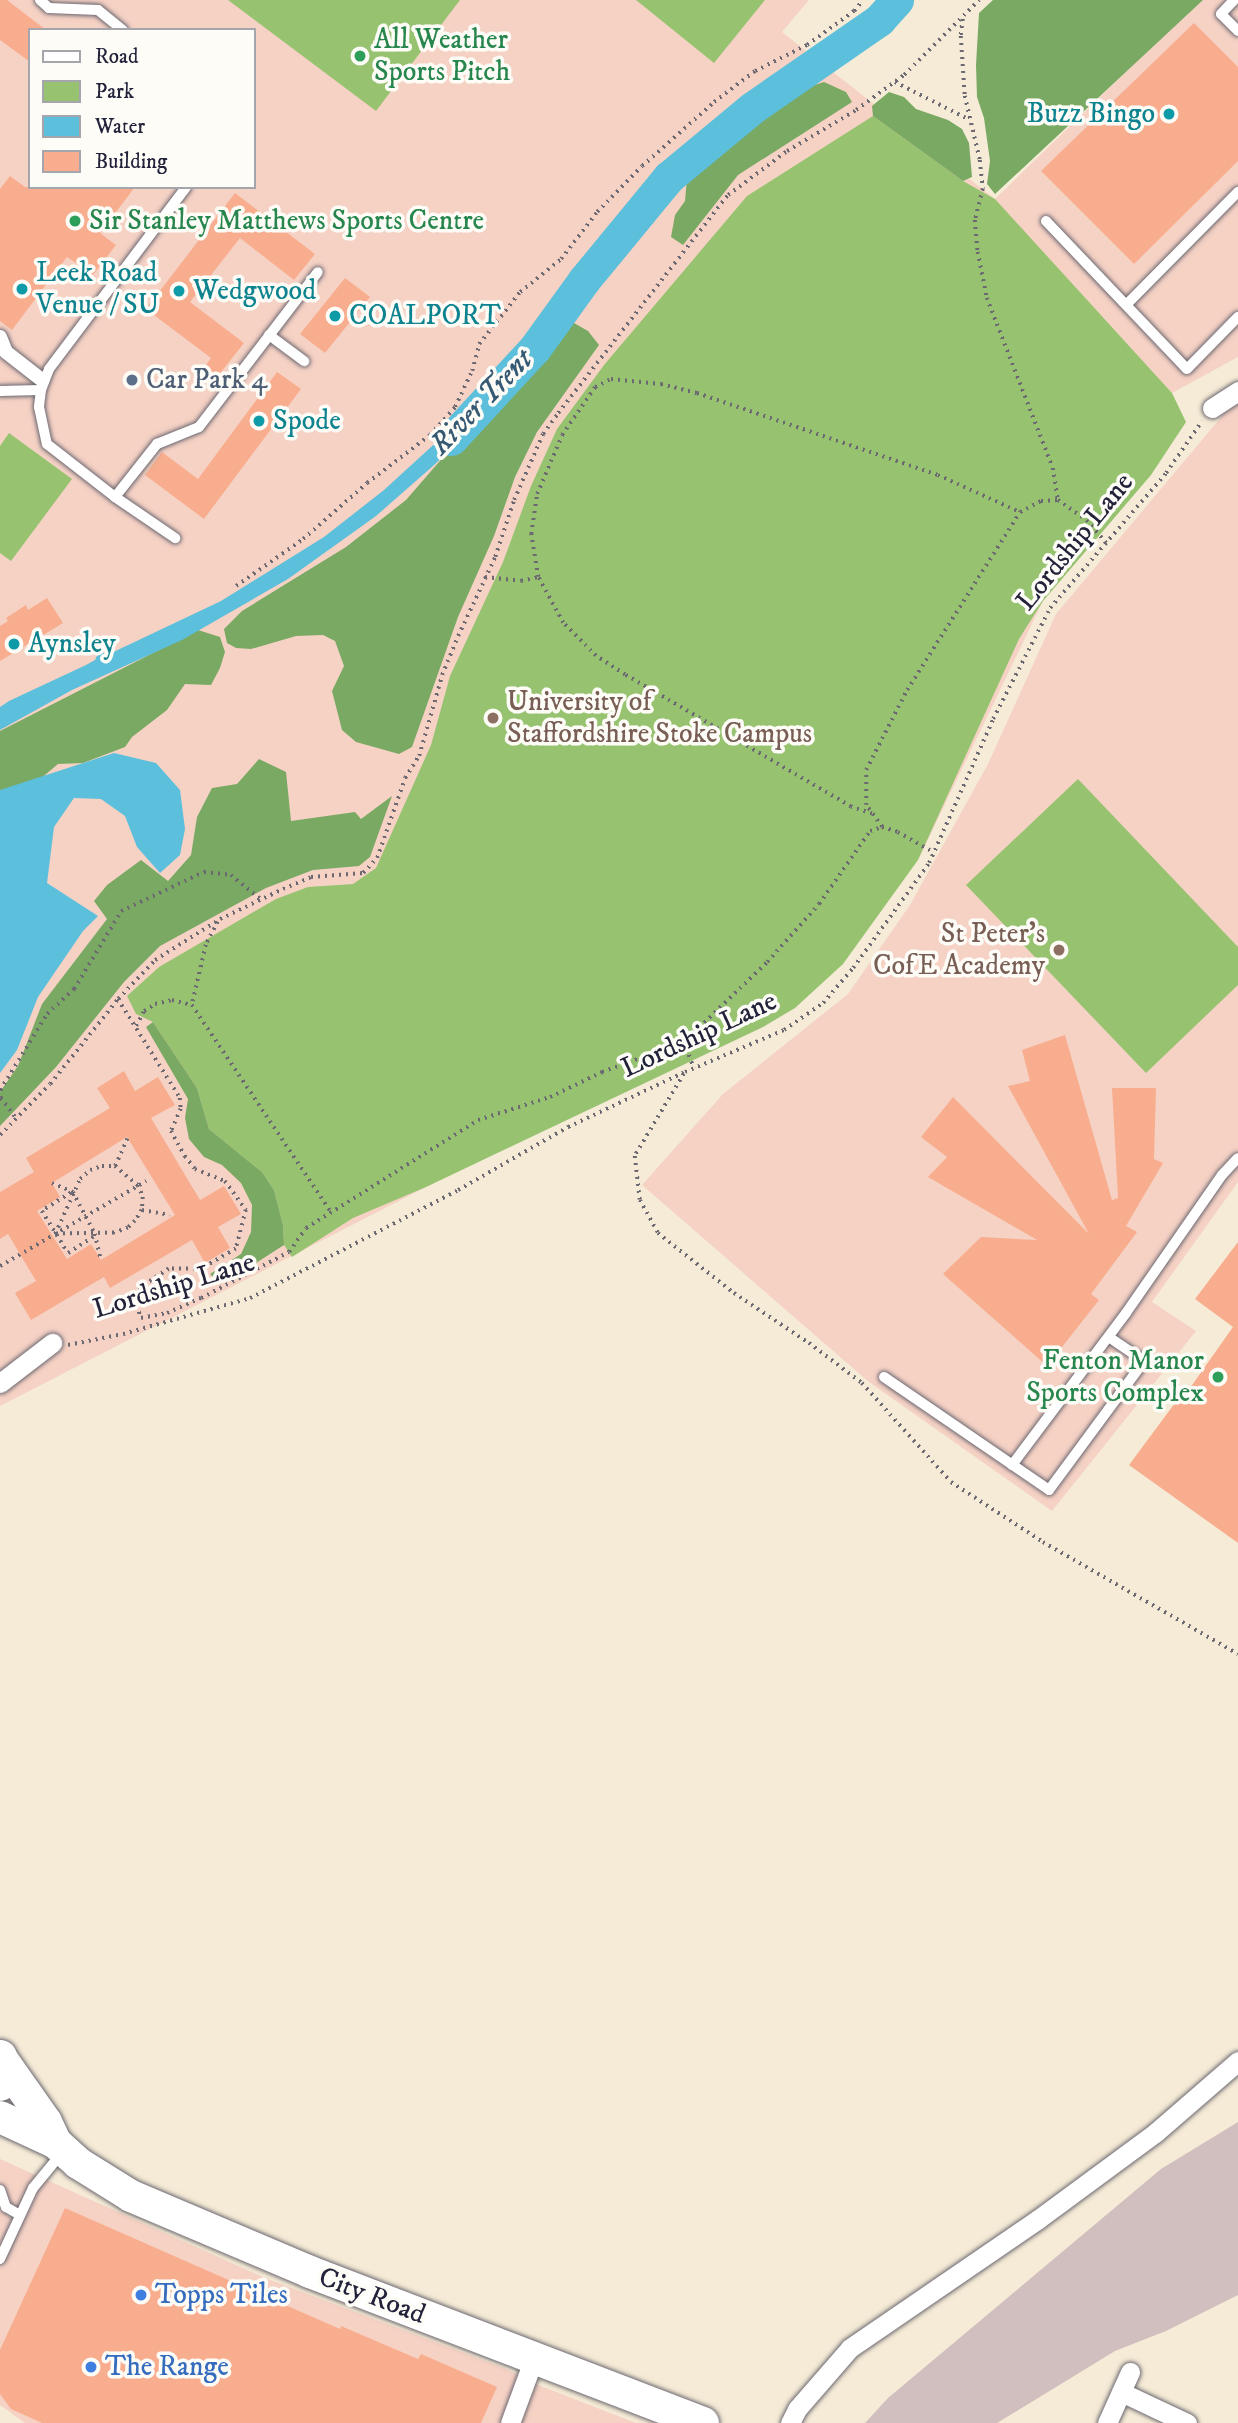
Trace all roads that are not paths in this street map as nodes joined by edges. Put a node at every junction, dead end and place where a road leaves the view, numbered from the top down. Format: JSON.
{"nodes":[{"id":1,"x":40,"y":0,"type":"edge"},
{"id":2,"x":1234,"y":0,"type":"edge"},
{"id":3,"x":120,"y":28,"type":"edge"},
{"id":4,"x":1238,"y":32,"type":"edge"},
{"id":5,"x":186,"y":189,"type":"edge"},
{"id":6,"x":1238,"y":192,"type":"edge"},
{"id":7,"x":1046,"y":221,"type":"dead end"},
{"id":8,"x":318,"y":272,"type":"dead end"},
{"id":9,"x":1127,"y":304,"type":"junction"},
{"id":10,"x":1238,"y":317,"type":"edge"},
{"id":11,"x":270,"y":335,"type":"junction"},
{"id":12,"x":0,"y":337,"type":"edge"},
{"id":13,"x":304,"y":361,"type":"dead end"},
{"id":14,"x":42,"y":385,"type":"junction"},
{"id":15,"x":0,"y":391,"type":"edge"},
{"id":16,"x":1238,"y":391,"type":"edge"},
{"id":17,"x":1212,"y":408,"type":"road end"},
{"id":18,"x":115,"y":497,"type":"junction"},
{"id":19,"x":175,"y":538,"type":"dead end"},
{"id":20,"x":1238,"y":1158,"type":"edge"},
{"id":21,"x":1109,"y":1337,"type":"junction"},
{"id":22,"x":52,"y":1343,"type":"road end"},
{"id":23,"x":2,"y":1377,"type":"edge"},
{"id":24,"x":884,"y":1377,"type":"dead end"},
{"id":25,"x":1012,"y":1465,"type":"junction"},
{"id":26,"x":0,"y":2057,"type":"edge"},
{"id":27,"x":1238,"y":2061,"type":"edge"},
{"id":28,"x":0,"y":2084,"type":"edge"},
{"id":29,"x":0,"y":2117,"type":"edge"},
{"id":30,"x":61,"y":2147,"type":"junction"},
{"id":31,"x":0,"y":2190,"type":"edge"},
{"id":32,"x":20,"y":2215,"type":"junction"},
{"id":33,"x":5,"y":2235,"type":"edge"},
{"id":34,"x":0,"y":2259,"type":"edge"},
{"id":35,"x":534,"y":2358,"type":"junction"},
{"id":36,"x":1130,"y":2372,"type":"dead end"},
{"id":37,"x":1121,"y":2392,"type":"junction"},
{"id":38,"x":510,"y":2423,"type":"edge"},
{"id":39,"x":702,"y":2423,"type":"edge"},
{"id":40,"x":790,"y":2423,"type":"edge"},
{"id":41,"x":1107,"y":2423,"type":"edge"},
{"id":42,"x":1186,"y":2423,"type":"edge"}],
"edges":[{"from":1,"to":3,"type":"lane"},
{"from":2,"to":4,"type":"lane"},
{"from":5,"to":14,"type":"lane"},
{"from":6,"to":9,"type":"lane"},
{"from":7,"to":9,"type":"lane"},
{"from":8,"to":11,"type":"lane"},
{"from":9,"to":10,"type":"lane"},
{"from":11,"to":13,"type":"lane"},
{"from":11,"to":18,"type":"lane"},
{"from":12,"to":14,"type":"street"},
{"from":14,"to":15,"type":"lane"},
{"from":14,"to":18,"type":"lane"},
{"from":16,"to":17,"type":"street"},
{"from":18,"to":19,"type":"lane"},
{"from":20,"to":21,"type":"lane"},
{"from":21,"to":25,"type":"lane"},
{"from":21,"to":25,"type":"lane"},
{"from":22,"to":23,"type":"street"},
{"from":24,"to":25,"type":"lane"},
{"from":26,"to":28,"type":"highway"},
{"from":26,"to":30,"type":"main road","name":"City Road"},
{"from":27,"to":40,"type":"street"},
{"from":29,"to":30,"type":"main road","name":"City Road"},
{"from":30,"to":32,"type":"lane"},
{"from":30,"to":35,"type":"main road","name":"City Road"},
{"from":31,"to":32,"type":"lane"},
{"from":32,"to":33,"type":"lane"},
{"from":33,"to":34,"type":"lane"},
{"from":35,"to":38,"type":"street"},
{"from":35,"to":39,"type":"main road","name":"City Road"},
{"from":36,"to":37,"type":"street"},
{"from":37,"to":41,"type":"street"},
{"from":37,"to":42,"type":"street"}]}
